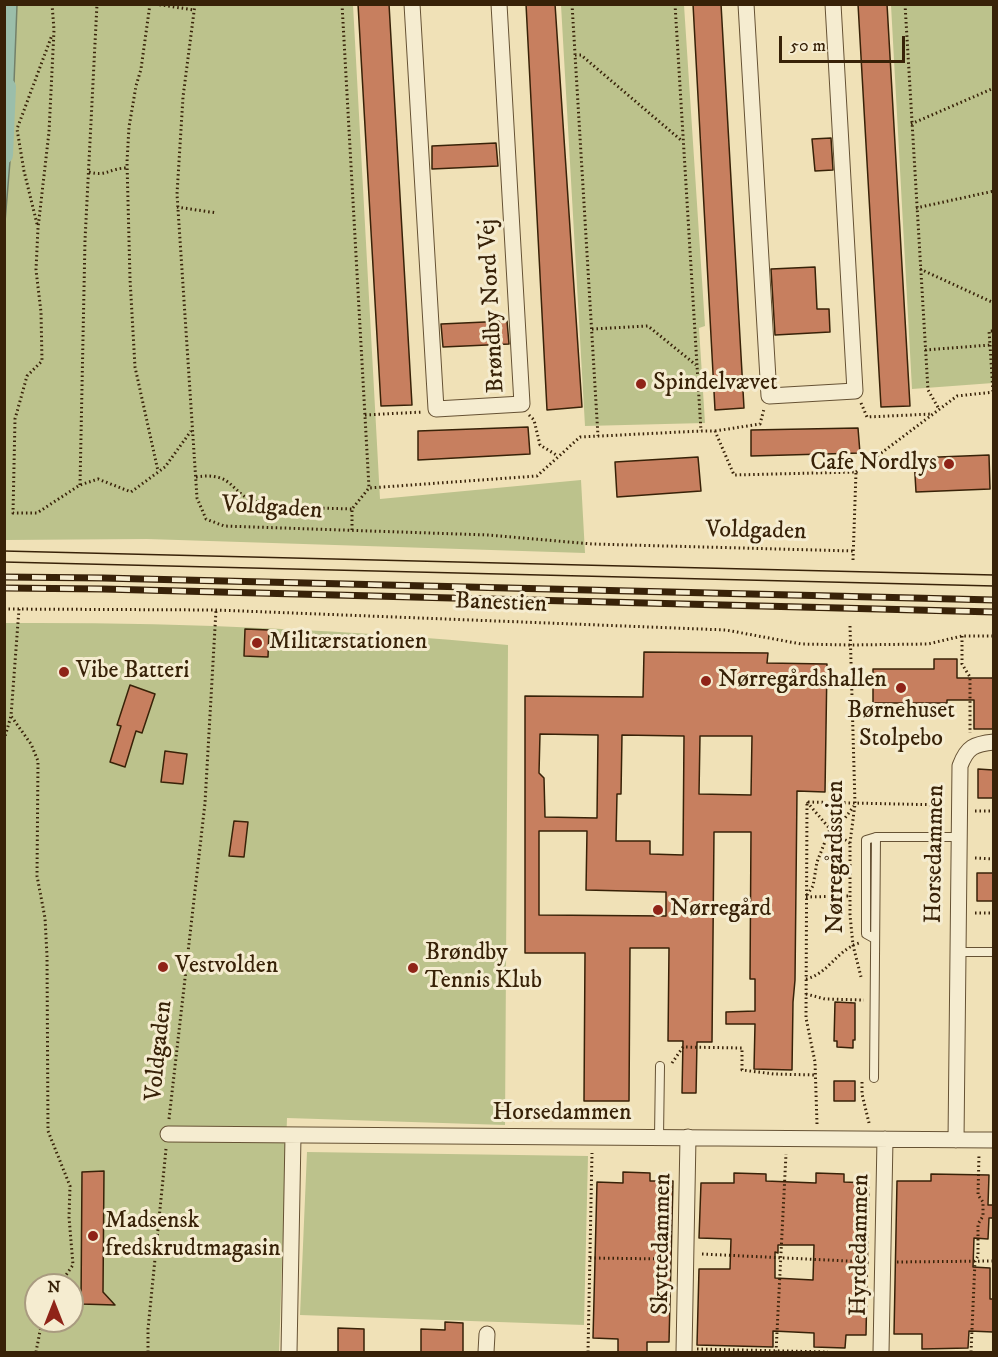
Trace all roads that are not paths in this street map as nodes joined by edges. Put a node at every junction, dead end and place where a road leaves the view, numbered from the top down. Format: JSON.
{"nodes":[{"id":1,"x":412,"y":4,"type":"edge"},
{"id":2,"x":499,"y":4,"type":"edge"},
{"id":3,"x":746,"y":4,"type":"edge"},
{"id":4,"x":833,"y":4,"type":"edge"},
{"id":5,"x":993,"y":742,"type":"edge"},
{"id":6,"x":876,"y":837,"type":"junction"},
{"id":7,"x":958,"y":837,"type":"junction"},
{"id":8,"x":875,"y":939,"type":"junction"},
{"id":9,"x":957,"y":952,"type":"junction"},
{"id":10,"x":993,"y":952,"type":"edge"},
{"id":11,"x":660,"y":1066,"type":"road end"},
{"id":12,"x":874,"y":1078,"type":"dead end"},
{"id":13,"x":168,"y":1134,"type":"road end"},
{"id":14,"x":293,"y":1136,"type":"junction"},
{"id":15,"x":659,"y":1137,"type":"junction"},
{"id":16,"x":688,"y":1137,"type":"junction"},
{"id":17,"x":878,"y":1139,"type":"junction"},
{"id":18,"x":956,"y":1140,"type":"junction"},
{"id":19,"x":986,"y":1140,"type":"edge"},
{"id":20,"x":487,"y":1334,"type":"dead end"},
{"id":21,"x":684,"y":1351,"type":"edge"},
{"id":22,"x":289,"y":1353,"type":"edge"},
{"id":23,"x":486,"y":1353,"type":"edge"},
{"id":24,"x":881,"y":1353,"type":"edge"}],
"edges":[{"from":1,"to":2,"type":"street","name":"Brøndby Nord Vej"},
{"from":3,"to":4,"type":"street"},
{"from":5,"to":7,"type":"street","name":"Horsedammen"},
{"from":6,"to":7,"type":"lane"},
{"from":6,"to":8,"type":"lane"},
{"from":6,"to":8,"type":"lane"},
{"from":7,"to":9,"type":"street","name":"Horsedammen"},
{"from":8,"to":12,"type":"lane"},
{"from":9,"to":10,"type":"lane","name":"Horsedammen"},
{"from":9,"to":18,"type":"street","name":"Horsedammen"},
{"from":11,"to":15,"type":"lane"},
{"from":13,"to":14,"type":"street","name":"Horsedammen"},
{"from":14,"to":15,"type":"street","name":"Horsedammen"},
{"from":14,"to":22,"type":"street"},
{"from":15,"to":16,"type":"street","name":"Horsedammen"},
{"from":16,"to":17,"type":"street","name":"Horsedammen"},
{"from":16,"to":21,"type":"street","name":"Skyttedammen"},
{"from":17,"to":18,"type":"street","name":"Horsedammen"},
{"from":17,"to":24,"type":"street","name":"Hyrdedammen"},
{"from":18,"to":19,"type":"street","name":"Horsedammen"},
{"from":20,"to":23,"type":"street"}]}
